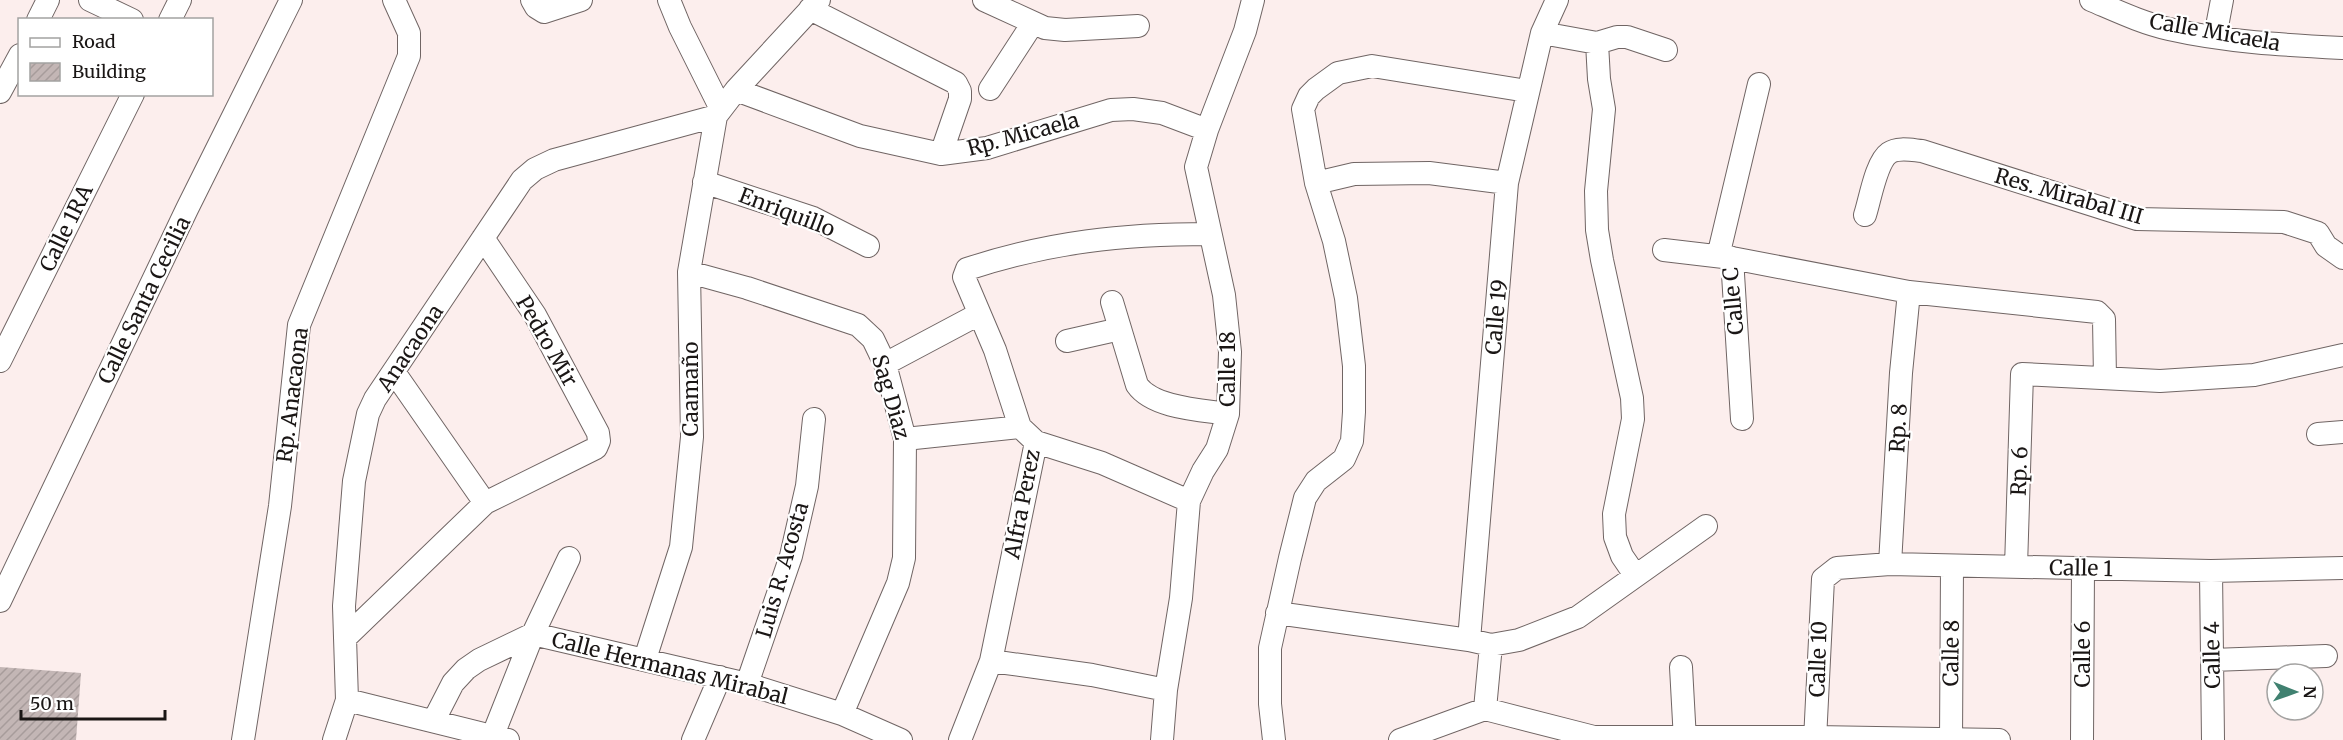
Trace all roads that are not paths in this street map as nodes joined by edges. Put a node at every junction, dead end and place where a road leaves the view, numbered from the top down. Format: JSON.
{"nodes":[{"id":1,"x":48,"y":0,"type":"edge"},
{"id":2,"x":90,"y":0,"type":"edge"},
{"id":3,"x":180,"y":0,"type":"edge"},
{"id":4,"x":291,"y":0,"type":"edge"},
{"id":5,"x":394,"y":0,"type":"edge"},
{"id":6,"x":581,"y":0,"type":"edge"},
{"id":7,"x":669,"y":0,"type":"edge"},
{"id":8,"x":984,"y":0,"type":"edge"},
{"id":9,"x":1253,"y":0,"type":"edge"},
{"id":10,"x":1557,"y":0,"type":"edge"},
{"id":11,"x":2091,"y":0,"type":"edge"},
{"id":12,"x":2222,"y":0,"type":"edge"},
{"id":13,"x":534,"y":4,"type":"edge"},
{"id":14,"x":814,"y":4,"type":"edge"},
{"id":15,"x":2129,"y":8,"type":"edge"},
{"id":16,"x":39,"y":18,"type":"edge"},
{"id":17,"x":128,"y":18,"type":"edge"},
{"id":18,"x":171,"y":18,"type":"edge"},
{"id":19,"x":1033,"y":23,"type":"junction"},
{"id":20,"x":1138,"y":26,"type":"dead end"},
{"id":21,"x":1542,"y":33,"type":"junction"},
{"id":22,"x":2215,"y":37,"type":"junction"},
{"id":23,"x":1598,"y":43,"type":"junction"},
{"id":24,"x":2343,"y":48,"type":"edge"},
{"id":25,"x":1666,"y":50,"type":"dead end"},
{"id":26,"x":18,"y":59,"type":"edge"},
{"id":27,"x":1759,"y":84,"type":"dead end"},
{"id":28,"x":990,"y":89,"type":"dead end"},
{"id":29,"x":736,"y":90,"type":"junction"},
{"id":30,"x":1527,"y":91,"type":"junction"},
{"id":31,"x":0,"y":92,"type":"edge"},
{"id":32,"x":132,"y":96,"type":"edge"},
{"id":33,"x":719,"y":112,"type":"junction"},
{"id":34,"x":1207,"y":130,"type":"junction"},
{"id":35,"x":941,"y":154,"type":"junction"},
{"id":36,"x":704,"y":182,"type":"junction"},
{"id":37,"x":1316,"y":183,"type":"junction"},
{"id":38,"x":1507,"y":183,"type":"junction"},
{"id":39,"x":1865,"y":215,"type":"dead end"},
{"id":40,"x":1209,"y":234,"type":"junction"},
{"id":41,"x":483,"y":238,"type":"junction"},
{"id":42,"x":868,"y":246,"type":"dead end"},
{"id":43,"x":1664,"y":250,"type":"dead end"},
{"id":44,"x":1732,"y":258,"type":"junction"},
{"id":45,"x":2343,"y":258,"type":"edge"},
{"id":46,"x":689,"y":272,"type":"junction"},
{"id":47,"x":1909,"y":292,"type":"junction"},
{"id":48,"x":1112,"y":302,"type":"dead end"},
{"id":49,"x":979,"y":314,"type":"junction"},
{"id":50,"x":1120,"y":329,"type":"junction"},
{"id":51,"x":1067,"y":341,"type":"dead end"},
{"id":52,"x":2343,"y":355,"type":"edge"},
{"id":53,"x":0,"y":361,"type":"edge"},
{"id":54,"x":885,"y":364,"type":"junction"},
{"id":55,"x":394,"y":372,"type":"junction"},
{"id":56,"x":2105,"y":378,"type":"junction"},
{"id":57,"x":1228,"y":414,"type":"junction"},
{"id":58,"x":814,"y":419,"type":"dead end"},
{"id":59,"x":1742,"y":419,"type":"dead end"},
{"id":60,"x":2343,"y":432,"type":"edge"},
{"id":61,"x":1028,"y":434,"type":"junction"},
{"id":62,"x":2318,"y":434,"type":"dead end"},
{"id":63,"x":905,"y":439,"type":"junction"},
{"id":64,"x":1188,"y":501,"type":"junction"},
{"id":65,"x":485,"y":502,"type":"junction"},
{"id":66,"x":1706,"y":526,"type":"dead end"},
{"id":67,"x":569,"y":558,"type":"dead end"},
{"id":68,"x":1890,"y":564,"type":"junction"},
{"id":69,"x":1952,"y":566,"type":"junction"},
{"id":70,"x":2016,"y":567,"type":"junction"},
{"id":71,"x":2083,"y":568,"type":"junction"},
{"id":72,"x":2343,"y":568,"type":"edge"},
{"id":73,"x":2211,"y":571,"type":"junction"},
{"id":74,"x":1635,"y":575,"type":"junction"},
{"id":75,"x":1823,"y":579,"type":"joint"},
{"id":76,"x":0,"y":601,"type":"edge"},
{"id":77,"x":1277,"y":612,"type":"junction"},
{"id":78,"x":533,"y":634,"type":"junction"},
{"id":79,"x":345,"y":638,"type":"junction"},
{"id":80,"x":1469,"y":640,"type":"junction"},
{"id":81,"x":1491,"y":645,"type":"junction"},
{"id":82,"x":2326,"y":656,"type":"dead end"},
{"id":83,"x":645,"y":659,"type":"junction"},
{"id":84,"x":2212,"y":660,"type":"junction"},
{"id":85,"x":991,"y":661,"type":"junction"},
{"id":86,"x":1681,"y":667,"type":"dead end"},
{"id":87,"x":720,"y":677,"type":"junction"},
{"id":88,"x":747,"y":684,"type":"junction"},
{"id":89,"x":1166,"y":690,"type":"junction"},
{"id":90,"x":347,"y":700,"type":"junction"},
{"id":91,"x":1485,"y":709,"type":"junction"},
{"id":92,"x":842,"y":714,"type":"junction"},
{"id":93,"x":434,"y":720,"type":"junction"},
{"id":94,"x":1554,"y":734,"type":"edge"},
{"id":95,"x":1815,"y":738,"type":"edge"},
{"id":96,"x":497,"y":739,"type":"edge"},
{"id":97,"x":1684,"y":739,"type":"edge"},
{"id":98,"x":243,"y":740,"type":"edge"},
{"id":99,"x":334,"y":740,"type":"edge"},
{"id":100,"x":693,"y":740,"type":"edge"},
{"id":101,"x":901,"y":740,"type":"edge"},
{"id":102,"x":960,"y":740,"type":"edge"},
{"id":103,"x":1162,"y":740,"type":"edge"},
{"id":104,"x":1274,"y":740,"type":"edge"},
{"id":105,"x":1400,"y":740,"type":"edge"},
{"id":106,"x":1951,"y":740,"type":"edge"},
{"id":107,"x":1999,"y":740,"type":"edge"},
{"id":108,"x":2082,"y":740,"type":"edge"},
{"id":109,"x":2213,"y":740,"type":"edge"}],
"edges":[{"from":1,"to":16,"type":"street"},
{"from":2,"to":17,"type":"street"},
{"from":3,"to":18,"type":"street"},
{"from":4,"to":76,"type":"street","name":"Calle Santa Cecilia"},
{"from":5,"to":98,"type":"street","name":"Rp. Anacaona"},
{"from":6,"to":13,"type":"street"},
{"from":7,"to":33,"type":"street"},
{"from":8,"to":19,"type":"street"},
{"from":9,"to":34,"type":"street","name":"Calle 18"},
{"from":10,"to":21,"type":"street","name":"Calle 19"},
{"from":11,"to":15,"type":"street","name":"Calle Micaela"},
{"from":12,"to":22,"type":"street"},
{"from":14,"to":29,"type":"street"},
{"from":14,"to":35,"type":"street"},
{"from":15,"to":22,"type":"street","name":"Calle Micaela"},
{"from":19,"to":20,"type":"street"},
{"from":19,"to":28,"type":"street"},
{"from":21,"to":23,"type":"street"},
{"from":21,"to":30,"type":"street","name":"Calle 19"},
{"from":22,"to":24,"type":"street","name":"Calle Micaela"},
{"from":23,"to":25,"type":"street"},
{"from":23,"to":74,"type":"street"},
{"from":26,"to":31,"type":"street"},
{"from":27,"to":44,"type":"street","name":"Calle C"},
{"from":29,"to":33,"type":"street"},
{"from":29,"to":35,"type":"street","name":"Rp. Micaela"},
{"from":30,"to":37,"type":"street"},
{"from":30,"to":38,"type":"street","name":"Calle 19"},
{"from":32,"to":53,"type":"street","name":"Calle 1RA"},
{"from":33,"to":36,"type":"street","name":"Caamaño"},
{"from":33,"to":41,"type":"street","name":"Anacaona"},
{"from":34,"to":35,"type":"street","name":"Rp. Micaela"},
{"from":34,"to":40,"type":"street","name":"Calle 18"},
{"from":36,"to":42,"type":"street","name":"Enriquillo"},
{"from":36,"to":46,"type":"street","name":"Caamaño"},
{"from":37,"to":38,"type":"street"},
{"from":37,"to":77,"type":"street"},
{"from":38,"to":80,"type":"street","name":"Calle 19"},
{"from":39,"to":45,"type":"street","name":"Res. Mirabal III"},
{"from":40,"to":49,"type":"street","name":"Alfra Perez"},
{"from":40,"to":57,"type":"street","name":"Calle 18"},
{"from":41,"to":55,"type":"street","name":"Anacaona"},
{"from":41,"to":65,"type":"street","name":"Pedro Mir"},
{"from":43,"to":44,"type":"street"},
{"from":44,"to":47,"type":"street"},
{"from":44,"to":59,"type":"street","name":"Calle C"},
{"from":46,"to":54,"type":"street","name":"Sag Diaz"},
{"from":46,"to":83,"type":"street","name":"Caamaño"},
{"from":47,"to":56,"type":"street"},
{"from":47,"to":68,"type":"street","name":"Rp. 8"},
{"from":48,"to":50,"type":"street"},
{"from":49,"to":54,"type":"street"},
{"from":49,"to":61,"type":"street","name":"Alfra Perez"},
{"from":50,"to":51,"type":"street"},
{"from":50,"to":57,"type":"street"},
{"from":52,"to":56,"type":"street"},
{"from":54,"to":63,"type":"street","name":"Sag Diaz"},
{"from":55,"to":65,"type":"street"},
{"from":55,"to":79,"type":"street","name":"Anacaona"},
{"from":56,"to":70,"type":"street","name":"Rp. 6"},
{"from":57,"to":64,"type":"street","name":"Calle 18"},
{"from":58,"to":88,"type":"street","name":"Luis R. Acosta"},
{"from":60,"to":62,"type":"street"},
{"from":61,"to":63,"type":"street"},
{"from":61,"to":64,"type":"street"},
{"from":61,"to":85,"type":"street","name":"Alfra Perez"},
{"from":63,"to":92,"type":"street","name":"Sag Diaz"},
{"from":64,"to":89,"type":"street","name":"Calle 18"},
{"from":65,"to":79,"type":"street"},
{"from":66,"to":74,"type":"street"},
{"from":67,"to":78,"type":"street"},
{"from":68,"to":69,"type":"street","name":"Calle 1"},
{"from":68,"to":75,"type":"street","name":"Calle 1"},
{"from":69,"to":70,"type":"street","name":"Calle 1"},
{"from":69,"to":106,"type":"street","name":"Calle 8"},
{"from":70,"to":71,"type":"street","name":"Calle 1"},
{"from":71,"to":73,"type":"street","name":"Calle 1"},
{"from":71,"to":108,"type":"street","name":"Calle 6"},
{"from":72,"to":73,"type":"street","name":"Calle 1"},
{"from":73,"to":84,"type":"street","name":"Calle 4"},
{"from":74,"to":81,"type":"street"},
{"from":75,"to":95,"type":"street","name":"Calle 10"},
{"from":77,"to":80,"type":"street"},
{"from":77,"to":104,"type":"street"},
{"from":78,"to":83,"type":"street","name":"Calle Hermanas Mirabal"},
{"from":78,"to":93,"type":"street","name":"Calle Hermanas Mirabal"},
{"from":78,"to":96,"type":"street"},
{"from":79,"to":90,"type":"street","name":"Anacaona"},
{"from":80,"to":81,"type":"street"},
{"from":81,"to":91,"type":"street"},
{"from":82,"to":84,"type":"street"},
{"from":83,"to":87,"type":"street","name":"Calle Hermanas Mirabal"},
{"from":84,"to":109,"type":"street","name":"Calle 4"},
{"from":85,"to":89,"type":"street"},
{"from":85,"to":102,"type":"street","name":"Alfra Perez"},
{"from":86,"to":97,"type":"street"},
{"from":87,"to":88,"type":"street","name":"Calle Hermanas Mirabal"},
{"from":87,"to":100,"type":"street"},
{"from":88,"to":92,"type":"street","name":"Calle Hermanas Mirabal"},
{"from":89,"to":103,"type":"street","name":"Calle 18"},
{"from":90,"to":93,"type":"street"},
{"from":90,"to":99,"type":"street","name":"Anacaona"},
{"from":91,"to":94,"type":"street"},
{"from":91,"to":105,"type":"street"},
{"from":92,"to":101,"type":"street","name":"Calle Hermanas Mirabal"},
{"from":93,"to":96,"type":"street"},
{"from":94,"to":97,"type":"street"},
{"from":95,"to":97,"type":"street"},
{"from":95,"to":106,"type":"street"},
{"from":106,"to":107,"type":"street"}]}
